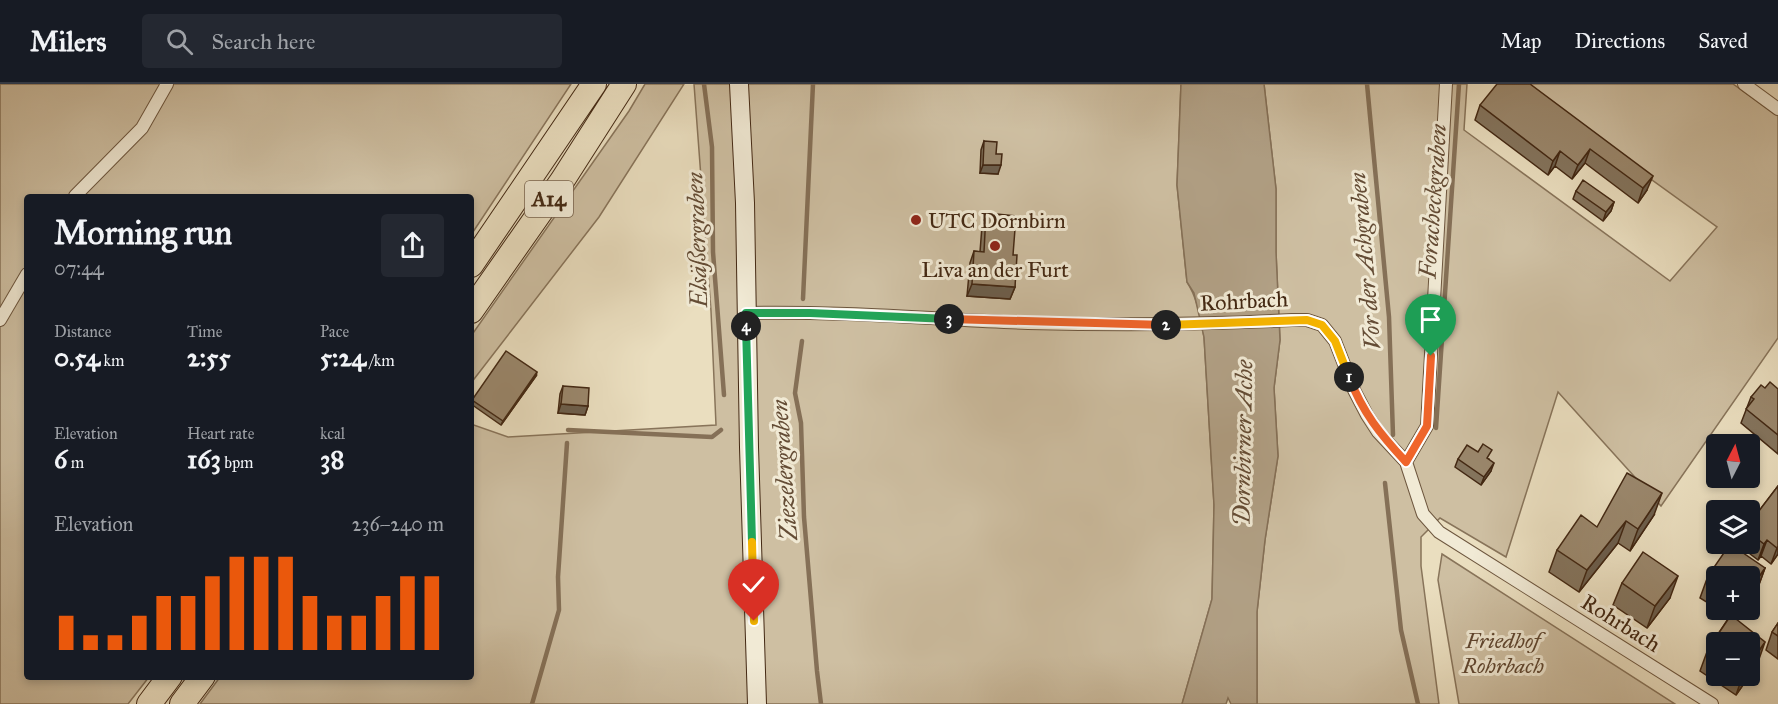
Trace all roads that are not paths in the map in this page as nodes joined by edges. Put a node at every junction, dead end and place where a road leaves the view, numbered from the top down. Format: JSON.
{"nodes":[{"id":1,"x":167,"y":84,"type":"edge"},
{"id":2,"x":594,"y":84,"type":"edge"},
{"id":3,"x":624,"y":84,"type":"edge"},
{"id":4,"x":740,"y":84,"type":"edge"},
{"id":5,"x":1446,"y":84,"type":"edge"},
{"id":6,"x":1744,"y":84,"type":"edge"},
{"id":7,"x":1778,"y":109,"type":"edge"},
{"id":8,"x":77,"y":194,"type":"edge"},
{"id":9,"x":474,"y":261,"type":"edge"},
{"id":10,"x":24,"y":279,"type":"edge"},
{"id":11,"x":474,"y":307,"type":"edge"},
{"id":12,"x":746,"y":313,"type":"junction"},
{"id":13,"x":0,"y":320,"type":"edge"},
{"id":14,"x":1406,"y":462,"type":"junction"},
{"id":15,"x":167,"y":680,"type":"edge"},
{"id":16,"x":200,"y":680,"type":"edge"},
{"id":17,"x":149,"y":704,"type":"edge"},
{"id":18,"x":182,"y":704,"type":"edge"},
{"id":19,"x":757,"y":704,"type":"edge"},
{"id":20,"x":1712,"y":704,"type":"edge"}],
"edges":[{"from":1,"to":8,"type":"street"},
{"from":2,"to":9,"type":"highway","number":"A14"},
{"from":3,"to":11,"type":"highway","number":"A14"},
{"from":4,"to":12,"type":"main road"},
{"from":5,"to":14,"type":"street"},
{"from":6,"to":7,"type":"street"},
{"from":10,"to":13,"type":"street"},
{"from":12,"to":14,"type":"street","name":"Rohrbach"},
{"from":12,"to":19,"type":"main road"},
{"from":14,"to":20,"type":"street","name":"Rohrbach"},
{"from":15,"to":17,"type":"highway"},
{"from":16,"to":18,"type":"highway"}]}
